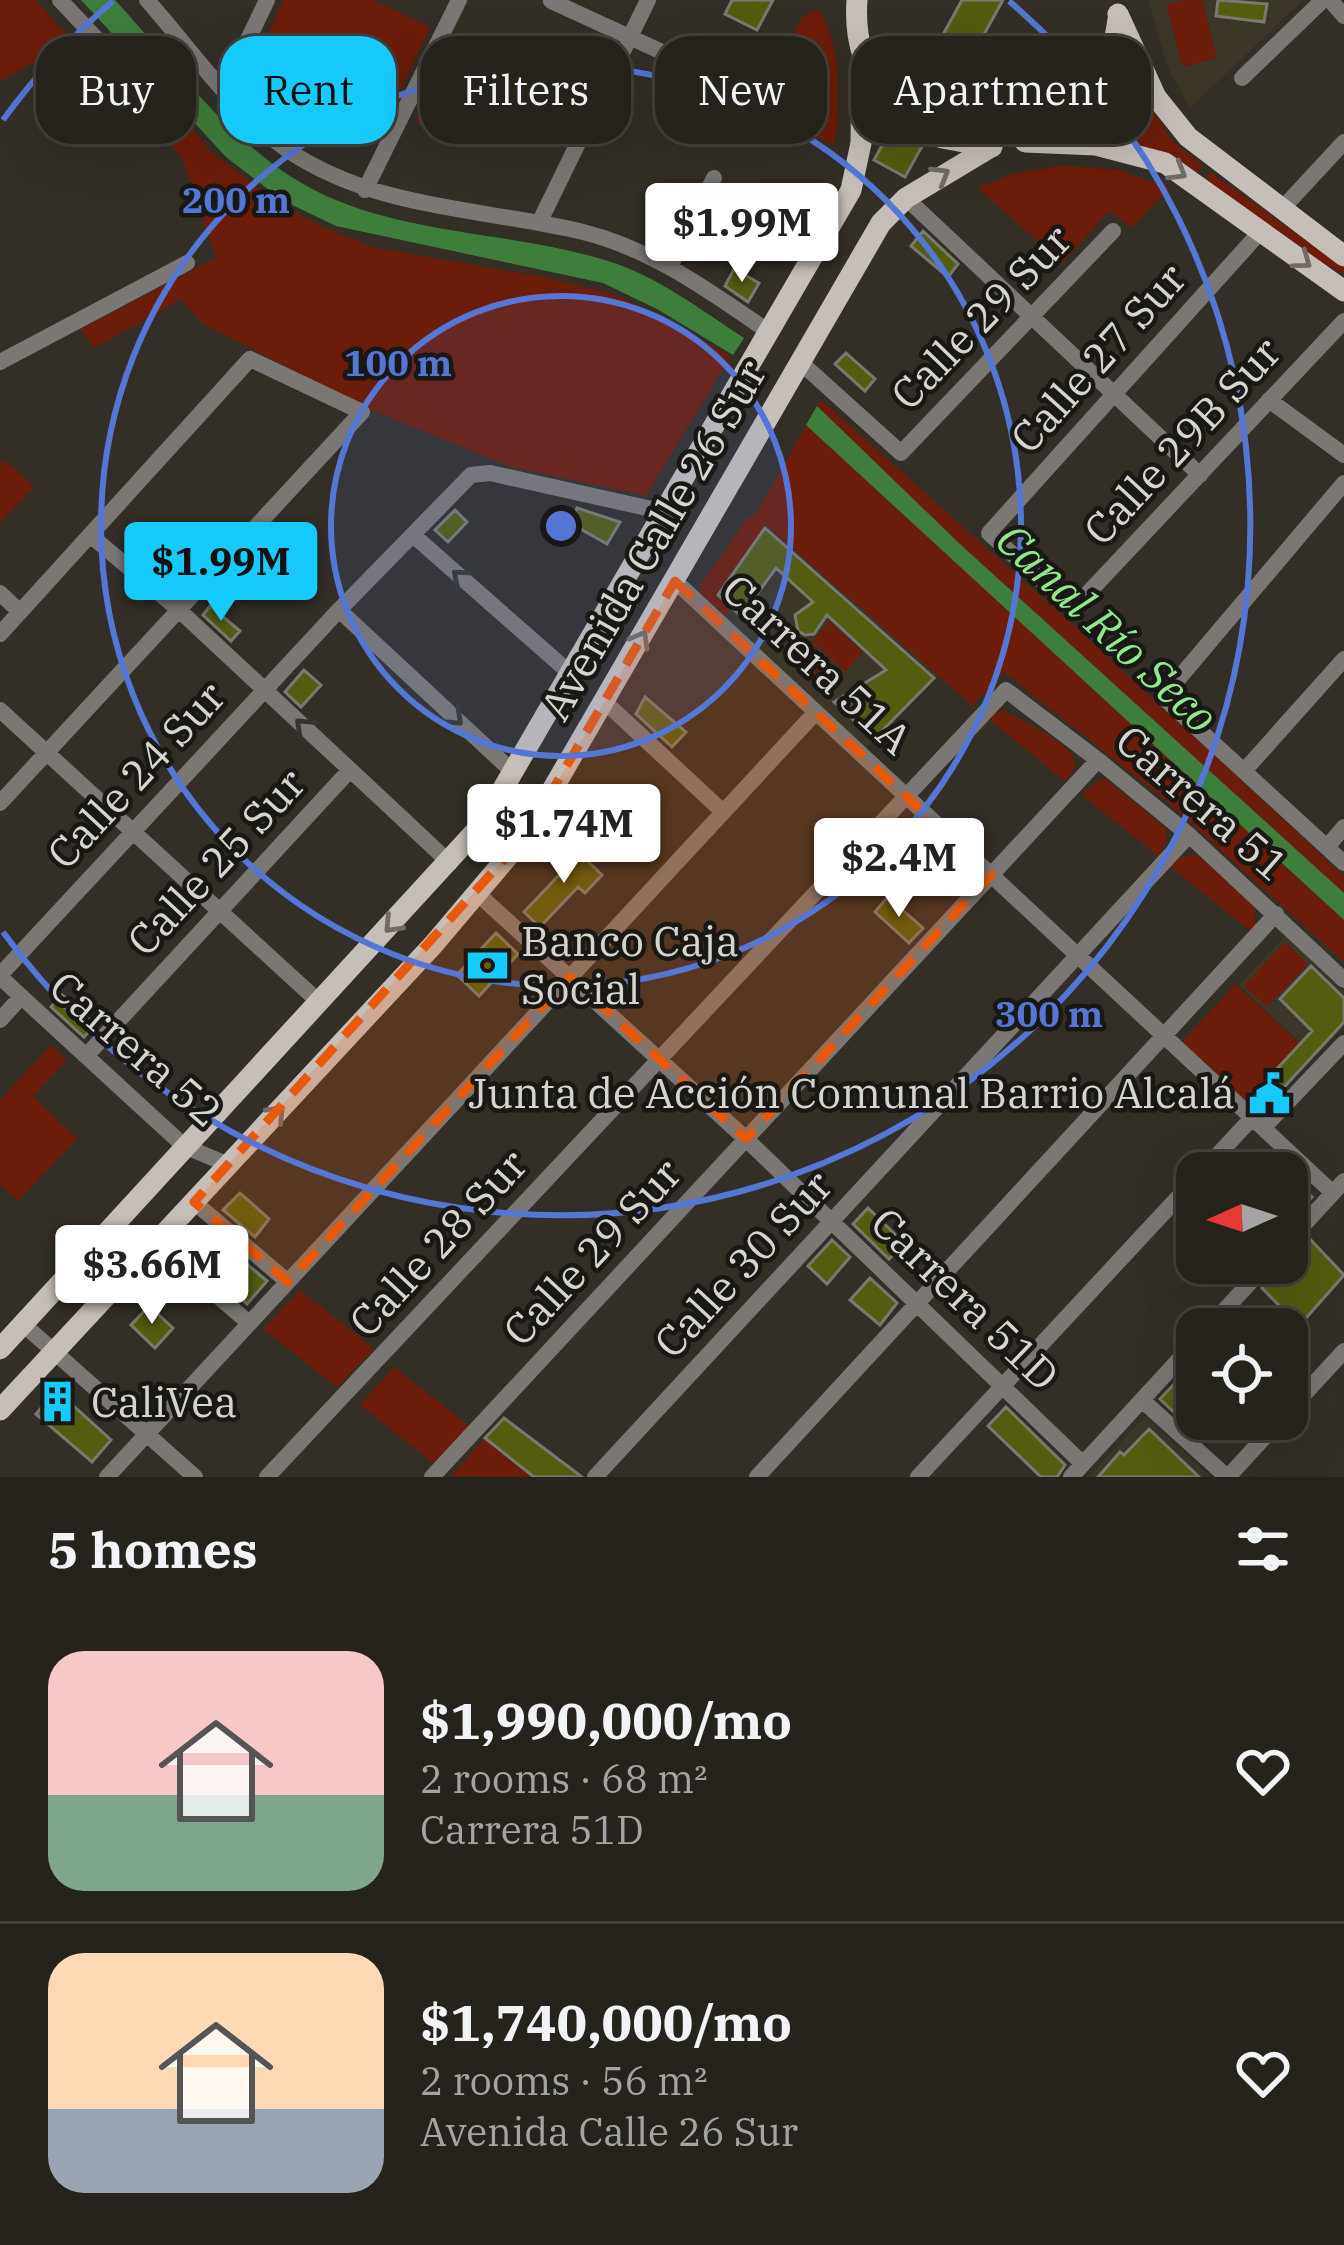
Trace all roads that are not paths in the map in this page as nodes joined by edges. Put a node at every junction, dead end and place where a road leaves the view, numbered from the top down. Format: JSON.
{"nodes":[{"id":1,"x":60,"y":0,"type":"edge"},
{"id":2,"x":147,"y":0,"type":"edge"},
{"id":3,"x":267,"y":0,"type":"edge"},
{"id":4,"x":459,"y":0,"type":"edge"},
{"id":5,"x":648,"y":0,"type":"edge"},
{"id":6,"x":840,"y":0,"type":"edge"},
{"id":7,"x":856,"y":0,"type":"edge"},
{"id":8,"x":1326,"y":0,"type":"edge"},
{"id":9,"x":550,"y":1,"type":"edge"},
{"id":10,"x":1118,"y":7,"type":"edge"},
{"id":11,"x":1344,"y":16,"type":"edge"},
{"id":12,"x":855,"y":24,"type":"junction"},
{"id":13,"x":93,"y":36,"type":"edge"},
{"id":14,"x":250,"y":36,"type":"edge"},
{"id":15,"x":628,"y":36,"type":"edge"},
{"id":16,"x":630,"y":36,"type":"edge"},
{"id":17,"x":858,"y":36,"type":"edge"},
{"id":18,"x":1242,"y":78,"type":"dead end"},
{"id":19,"x":220,"y":85,"type":"edge"},
{"id":20,"x":417,"y":85,"type":"junction"},
{"id":21,"x":420,"y":86,"type":"edge"},
{"id":22,"x":1344,"y":142,"type":"edge"},
{"id":23,"x":280,"y":144,"type":"edge"},
{"id":24,"x":578,"y":144,"type":"edge"},
{"id":25,"x":861,"y":144,"type":"edge"},
{"id":26,"x":975,"y":144,"type":"edge"},
{"id":27,"x":1012,"y":144,"type":"edge"},
{"id":28,"x":1072,"y":144,"type":"edge"},
{"id":29,"x":992,"y":147,"type":"junction"},
{"id":30,"x":714,"y":178,"type":"dead end"},
{"id":31,"x":365,"y":190,"type":"junction"},
{"id":32,"x":906,"y":198,"type":"junction"},
{"id":33,"x":1281,"y":210,"type":"junction"},
{"id":34,"x":539,"y":223,"type":"junction"},
{"id":35,"x":1113,"y":231,"type":"dead end"},
{"id":36,"x":1262,"y":231,"type":"junction"},
{"id":37,"x":1344,"y":256,"type":"edge"},
{"id":38,"x":187,"y":263,"type":"dead end"},
{"id":39,"x":670,"y":267,"type":"junction"},
{"id":40,"x":1344,"y":290,"type":"edge"},
{"id":41,"x":1033,"y":315,"type":"junction"},
{"id":42,"x":1344,"y":321,"type":"edge"},
{"id":43,"x":769,"y":332,"type":"junction"},
{"id":44,"x":799,"y":361,"type":"junction"},
{"id":45,"x":0,"y":362,"type":"edge"},
{"id":46,"x":1114,"y":390,"type":"junction"},
{"id":47,"x":1269,"y":400,"type":"junction"},
{"id":48,"x":1344,"y":454,"type":"edge"},
{"id":49,"x":1200,"y":475,"type":"junction"},
{"id":50,"x":1344,"y":483,"type":"edge"},
{"id":51,"x":665,"y":512,"type":"junction"},
{"id":52,"x":90,"y":535,"type":"junction"},
{"id":53,"x":412,"y":535,"type":"junction"},
{"id":54,"x":675,"y":581,"type":"junction"},
{"id":55,"x":0,"y":592,"type":"edge"},
{"id":56,"x":1073,"y":609,"type":"joint"},
{"id":57,"x":178,"y":610,"type":"junction"},
{"id":58,"x":339,"y":610,"type":"junction"},
{"id":59,"x":20,"y":612,"type":"junction"},
{"id":60,"x":0,"y":634,"type":"edge"},
{"id":61,"x":1344,"y":659,"type":"edge"},
{"id":62,"x":571,"y":674,"type":"junction"},
{"id":63,"x":265,"y":690,"type":"junction"},
{"id":64,"x":1006,"y":690,"type":"joint"},
{"id":65,"x":605,"y":703,"type":"junction"},
{"id":66,"x":0,"y":710,"type":"edge"},
{"id":67,"x":816,"y":712,"type":"junction"},
{"id":68,"x":46,"y":753,"type":"junction"},
{"id":69,"x":1098,"y":760,"type":"junction"},
{"id":70,"x":350,"y":770,"type":"junction"},
{"id":71,"x":1244,"y":771,"type":"junction"},
{"id":72,"x":514,"y":773,"type":"junction"},
{"id":73,"x":906,"y":796,"type":"junction"},
{"id":74,"x":0,"y":803,"type":"edge"},
{"id":75,"x":724,"y":812,"type":"junction"},
{"id":76,"x":1344,"y":826,"type":"edge"},
{"id":77,"x":133,"y":832,"type":"junction"},
{"id":78,"x":1189,"y":835,"type":"junction"},
{"id":79,"x":1327,"y":847,"type":"junction"},
{"id":80,"x":450,"y":863,"type":"junction"},
{"id":81,"x":1344,"y":863,"type":"edge"},
{"id":82,"x":991,"y":875,"type":"junction"},
{"id":83,"x":478,"y":894,"type":"junction"},
{"id":84,"x":220,"y":911,"type":"junction"},
{"id":85,"x":1276,"y":914,"type":"junction"},
{"id":86,"x":1077,"y":956,"type":"junction"},
{"id":87,"x":0,"y":976,"type":"edge"},
{"id":88,"x":570,"y":977,"type":"junction"},
{"id":89,"x":1344,"y":980,"type":"edge"},
{"id":90,"x":21,"y":997,"type":"junction"},
{"id":91,"x":319,"y":1002,"type":"junction"},
{"id":92,"x":0,"y":1019,"type":"edge"},
{"id":93,"x":1164,"y":1036,"type":"junction"},
{"id":94,"x":1344,"y":1043,"type":"edge"},
{"id":95,"x":86,"y":1056,"type":"junction"},
{"id":96,"x":660,"y":1059,"type":"junction"},
{"id":97,"x":1257,"y":1123,"type":"junction"},
{"id":98,"x":746,"y":1139,"type":"junction"},
{"id":99,"x":184,"y":1146,"type":"junction"},
{"id":100,"x":1225,"y":1152,"type":"edge"},
{"id":101,"x":229,"y":1165,"type":"junction"},
{"id":102,"x":1338,"y":1187,"type":"edge"},
{"id":103,"x":1176,"y":1200,"type":"edge"},
{"id":104,"x":194,"y":1202,"type":"junction"},
{"id":105,"x":832,"y":1220,"type":"junction"},
{"id":106,"x":1308,"y":1220,"type":"edge"},
{"id":107,"x":155,"y":1243,"type":"junction"},
{"id":108,"x":288,"y":1282,"type":"junction"},
{"id":109,"x":1249,"y":1284,"type":"edge"},
{"id":110,"x":918,"y":1302,"type":"junction"},
{"id":111,"x":1226,"y":1308,"type":"edge"},
{"id":112,"x":249,"y":1323,"type":"junction"},
{"id":113,"x":23,"y":1324,"type":"junction"},
{"id":114,"x":0,"y":1349,"type":"edge"},
{"id":115,"x":1344,"y":1351,"type":"edge"},
{"id":116,"x":54,"y":1352,"type":"junction"},
{"id":117,"x":1176,"y":1363,"type":"edge"},
{"id":118,"x":1003,"y":1385,"type":"junction"},
{"id":119,"x":1308,"y":1390,"type":"edge"},
{"id":120,"x":1142,"y":1400,"type":"junction"},
{"id":121,"x":0,"y":1410,"type":"edge"},
{"id":122,"x":146,"y":1434,"type":"junction"},
{"id":123,"x":1262,"y":1440,"type":"edge"},
{"id":124,"x":1077,"y":1471,"type":"edge"},
{"id":125,"x":107,"y":1477,"type":"edge"},
{"id":126,"x":195,"y":1477,"type":"edge"},
{"id":127,"x":267,"y":1477,"type":"edge"},
{"id":128,"x":432,"y":1477,"type":"edge"},
{"id":129,"x":595,"y":1477,"type":"edge"},
{"id":130,"x":757,"y":1477,"type":"edge"},
{"id":131,"x":918,"y":1477,"type":"edge"},
{"id":132,"x":1227,"y":1477,"type":"edge"}],
"edges":[{"from":1,"to":13,"type":"street"},
{"from":2,"to":19,"type":"street"},
{"from":3,"to":14,"type":"street"},
{"from":4,"to":20,"type":"street"},
{"from":5,"to":16,"type":"street"},
{"from":6,"to":12,"type":"main road"},
{"from":7,"to":12,"type":"main road"},
{"from":8,"to":11,"type":"street"},
{"from":8,"to":18,"type":"street"},
{"from":9,"to":15,"type":"street"},
{"from":10,"to":33,"type":"main road"},
{"from":12,"to":17,"type":"main road"},
{"from":20,"to":21,"type":"street"},
{"from":20,"to":31,"type":"street"},
{"from":22,"to":33,"type":"street"},
{"from":23,"to":31,"type":"street"},
{"from":24,"to":34,"type":"street"},
{"from":25,"to":43,"type":"main road","name":"Avenida Calle 26 Sur"},
{"from":26,"to":29,"type":"main road"},
{"from":27,"to":29,"type":"main road"},
{"from":28,"to":36,"type":"main road","one_way":true},
{"from":32,"to":29,"type":"main road","name":"Avenida Calle 26 Sur","one_way":true},
{"from":30,"to":39,"type":"street"},
{"from":31,"to":34,"type":"street"},
{"from":32,"to":41,"type":"street"},
{"from":32,"to":44,"type":"main road","name":"Avenida Calle 26 Sur"},
{"from":33,"to":37,"type":"main road"},
{"from":34,"to":39,"type":"street"},
{"from":35,"to":41,"type":"street","name":"Calle 29 Sur"},
{"from":36,"to":40,"type":"main road","one_way":true},
{"from":36,"to":46,"type":"street","name":"Calle 27 Sur"},
{"from":38,"to":45,"type":"street"},
{"from":39,"to":43,"type":"street"},
{"from":41,"to":44,"type":"street","name":"Calle 29 Sur"},
{"from":41,"to":46,"type":"street"},
{"from":42,"to":47,"type":"street","name":"Calle 29B Sur"},
{"from":43,"to":51,"type":"main road","name":"Avenida Calle 26 Sur"},
{"from":44,"to":54,"type":"main road","name":"Avenida Calle 26 Sur"},
{"from":46,"to":49,"type":"street"},
{"from":46,"to":56,"type":"street","name":"Calle 27 Sur"},
{"from":47,"to":48,"type":"street"},
{"from":47,"to":49,"type":"street","name":"Calle 29B Sur"},
{"from":49,"to":56,"type":"street","name":"Calle 29B Sur"},
{"from":50,"to":71,"type":"street","name":"Carrera 51"},
{"from":51,"to":53,"type":"street","name":"Calle 24 Sur"},
{"from":51,"to":62,"type":"main road","name":"Avenida Calle 26 Sur"},
{"from":52,"to":57,"type":"street"},
{"from":52,"to":57,"type":"street"},
{"from":52,"to":59,"type":"street"},
{"from":53,"to":58,"type":"street","name":"Calle 24 Sur"},
{"from":62,"to":53,"type":"street","one_way":true},
{"from":65,"to":54,"type":"main road","name":"Avenida Calle 26 Sur","one_way":true},
{"from":54,"to":67,"type":"street","name":"Carrera 51A"},
{"from":55,"to":59,"type":"street"},
{"from":57,"to":63,"type":"street"},
{"from":57,"to":68,"type":"street"},
{"from":58,"to":63,"type":"street","name":"Calle 24 Sur"},
{"from":58,"to":72,"type":"street","one_way":true},
{"from":59,"to":60,"type":"street"},
{"from":61,"to":71,"type":"street"},
{"from":62,"to":72,"type":"main road","name":"Avenida Calle 26 Sur"},
{"from":70,"to":63,"type":"street","one_way":true},
{"from":63,"to":77,"type":"street","name":"Calle 24 Sur"},
{"from":64,"to":69,"type":"street","name":"Carrera 51"},
{"from":64,"to":73,"type":"street","name":"Calle 28 Sur"},
{"from":65,"to":75,"type":"street"},
{"from":65,"to":83,"type":"main road","name":"Avenida Calle 26 Sur"},
{"from":66,"to":68,"type":"street"},
{"from":67,"to":73,"type":"street","name":"Carrera 51A"},
{"from":67,"to":75,"type":"street"},
{"from":68,"to":74,"type":"street"},
{"from":68,"to":77,"type":"street"},
{"from":69,"to":78,"type":"street","name":"Carrera 51"},
{"from":69,"to":82,"type":"street","name":"Calle 29 Sur"},
{"from":70,"to":80,"type":"street"},
{"from":70,"to":84,"type":"street","name":"Calle 25 Sur"},
{"from":71,"to":79,"type":"street","name":"Carrera 51"},
{"from":72,"to":80,"type":"main road","name":"Avenida Calle 26 Sur"},
{"from":73,"to":82,"type":"street","name":"Carrera 51A"},
{"from":73,"to":96,"type":"street","name":"Calle 28 Sur"},
{"from":75,"to":88,"type":"street"},
{"from":76,"to":79,"type":"street"},
{"from":77,"to":84,"type":"street"},
{"from":77,"to":87,"type":"street","name":"Calle 24 Sur"},
{"from":78,"to":85,"type":"street","name":"Carrera 51"},
{"from":78,"to":86,"type":"street","name":"Calle 30 Sur"},
{"from":79,"to":81,"type":"street","name":"Carrera 51"},
{"from":80,"to":91,"type":"main road","name":"Avenida Calle 26 Sur","one_way":true},
{"from":82,"to":86,"type":"street","name":"Carrera 51A"},
{"from":82,"to":98,"type":"street","name":"Calle 29 Sur"},
{"from":83,"to":88,"type":"street","name":"Carrera 51D"},
{"from":101,"to":83,"type":"main road","name":"Avenida Calle 26 Sur","one_way":true},
{"from":84,"to":91,"type":"street"},
{"from":84,"to":95,"type":"street","name":"Calle 25 Sur"},
{"from":85,"to":89,"type":"street","name":"Carrera 51"},
{"from":85,"to":93,"type":"street"},
{"from":86,"to":93,"type":"street","name":"Carrera 51A"},
{"from":86,"to":105,"type":"street","name":"Calle 30 Sur"},
{"from":87,"to":90,"type":"street","name":"Carrera 52"},
{"from":88,"to":96,"type":"street","name":"Carrera 51D"},
{"from":88,"to":108,"type":"street"},
{"from":90,"to":92,"type":"street"},
{"from":90,"to":95,"type":"street","name":"Carrera 52"},
{"from":91,"to":99,"type":"main road","name":"Avenida Calle 26 Sur"},
{"from":93,"to":97,"type":"street","name":"Carrera 51A"},
{"from":93,"to":110,"type":"street"},
{"from":94,"to":97,"type":"street"},
{"from":95,"to":99,"type":"street","name":"Carrera 52"},
{"from":96,"to":98,"type":"street","name":"Carrera 51D"},
{"from":96,"to":127,"type":"street","name":"Calle 28 Sur"},
{"from":97,"to":100,"type":"street"},
{"from":97,"to":102,"type":"street","name":"Carrera 51A"},
{"from":98,"to":105,"type":"street","name":"Carrera 51D"},
{"from":98,"to":128,"type":"street","name":"Calle 29 Sur"},
{"from":99,"to":101,"type":"street","name":"Carrera 52"},
{"from":99,"to":113,"type":"main road","name":"Avenida Calle 26 Sur"},
{"from":101,"to":104,"type":"main road","name":"Avenida Calle 26 Sur"},
{"from":102,"to":106,"type":"street"},
{"from":103,"to":118,"type":"street"},
{"from":104,"to":107,"type":"main road","name":"Avenida Calle 26 Sur"},
{"from":104,"to":108,"type":"street"},
{"from":105,"to":110,"type":"street","name":"Carrera 51D"},
{"from":105,"to":129,"type":"street","name":"Calle 30 Sur"},
{"from":107,"to":112,"type":"street"},
{"from":107,"to":116,"type":"main road","name":"Avenida Calle 26 Sur"},
{"from":108,"to":112,"type":"street"},
{"from":109,"to":111,"type":"street"},
{"from":110,"to":118,"type":"street","name":"Carrera 51D"},
{"from":110,"to":130,"type":"street"},
{"from":112,"to":122,"type":"street"},
{"from":113,"to":114,"type":"main road","name":"Avenida Calle 26 Sur"},
{"from":113,"to":116,"type":"street"},
{"from":115,"to":119,"type":"street"},
{"from":116,"to":121,"type":"main road","name":"Avenida Calle 26 Sur"},
{"from":116,"to":122,"type":"street"},
{"from":117,"to":120,"type":"street"},
{"from":118,"to":124,"type":"street","name":"Carrera 51D"},
{"from":118,"to":131,"type":"street"},
{"from":120,"to":124,"type":"street"},
{"from":120,"to":132,"type":"street"},
{"from":122,"to":125,"type":"street"},
{"from":122,"to":126,"type":"street"},
{"from":123,"to":132,"type":"street"}]}
